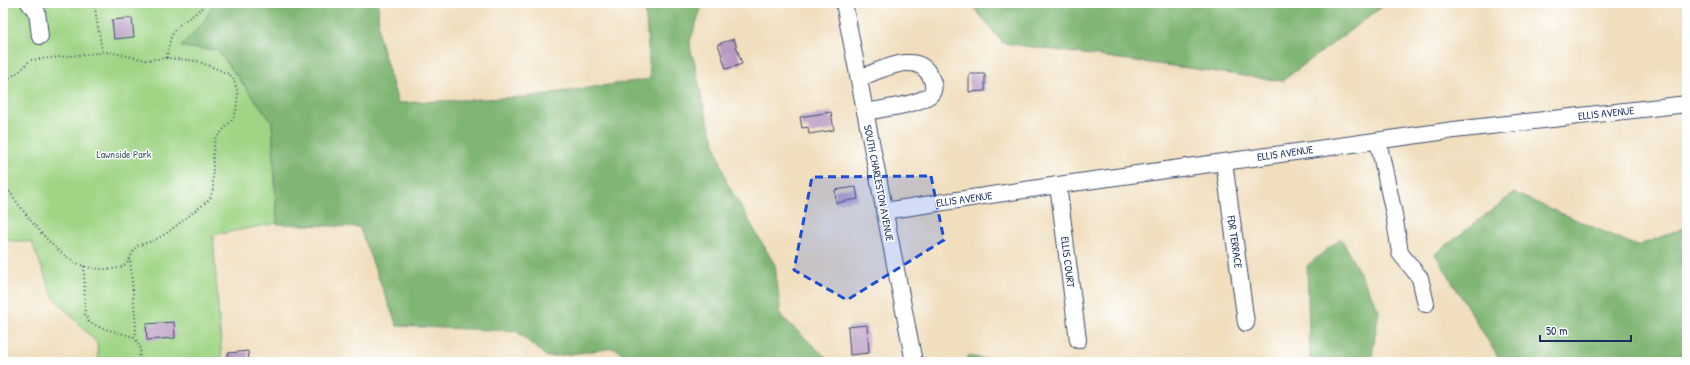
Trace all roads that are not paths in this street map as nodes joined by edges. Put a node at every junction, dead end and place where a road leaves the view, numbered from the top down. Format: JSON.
{"nodes":[{"id":1,"x":29,"y":3,"type":"edge"},
{"id":2,"x":844,"y":3,"type":"edge"},
{"id":3,"x":40,"y":36,"type":"dead end"},
{"id":4,"x":859,"y":78,"type":"junction"},
{"id":5,"x":1687,"y":104,"type":"edge"},
{"id":6,"x":865,"y":112,"type":"junction"},
{"id":7,"x":1378,"y":141,"type":"junction"},
{"id":8,"x":1224,"y":162,"type":"junction"},
{"id":9,"x":1058,"y":185,"type":"junction"},
{"id":10,"x":884,"y":211,"type":"junction"},
{"id":11,"x":1426,"y":304,"type":"dead end"},
{"id":12,"x":1246,"y":323,"type":"dead end"},
{"id":13,"x":1078,"y":340,"type":"dead end"},
{"id":14,"x":914,"y":362,"type":"edge"}],
"edges":[{"from":1,"to":3,"type":"street"},
{"from":2,"to":4,"type":"street","name":"SOUTH CHARLESTON AVENUE"},
{"from":4,"to":6,"type":"street","name":"SOUTH CHARLESTON AVENUE"},
{"from":4,"to":6,"type":"street"},
{"from":5,"to":7,"type":"street","name":"ELLIS AVENUE"},
{"from":6,"to":10,"type":"street","name":"SOUTH CHARLESTON AVENUE"},
{"from":7,"to":8,"type":"street","name":"ELLIS AVENUE"},
{"from":7,"to":11,"type":"street"},
{"from":8,"to":9,"type":"street","name":"ELLIS AVENUE"},
{"from":8,"to":12,"type":"street","name":"FDR TERRACE"},
{"from":9,"to":10,"type":"street","name":"ELLIS AVENUE"},
{"from":9,"to":13,"type":"street","name":"ELLIS COURT"},
{"from":10,"to":14,"type":"street","name":"SOUTH CHARLESTON AVENUE"}]}
